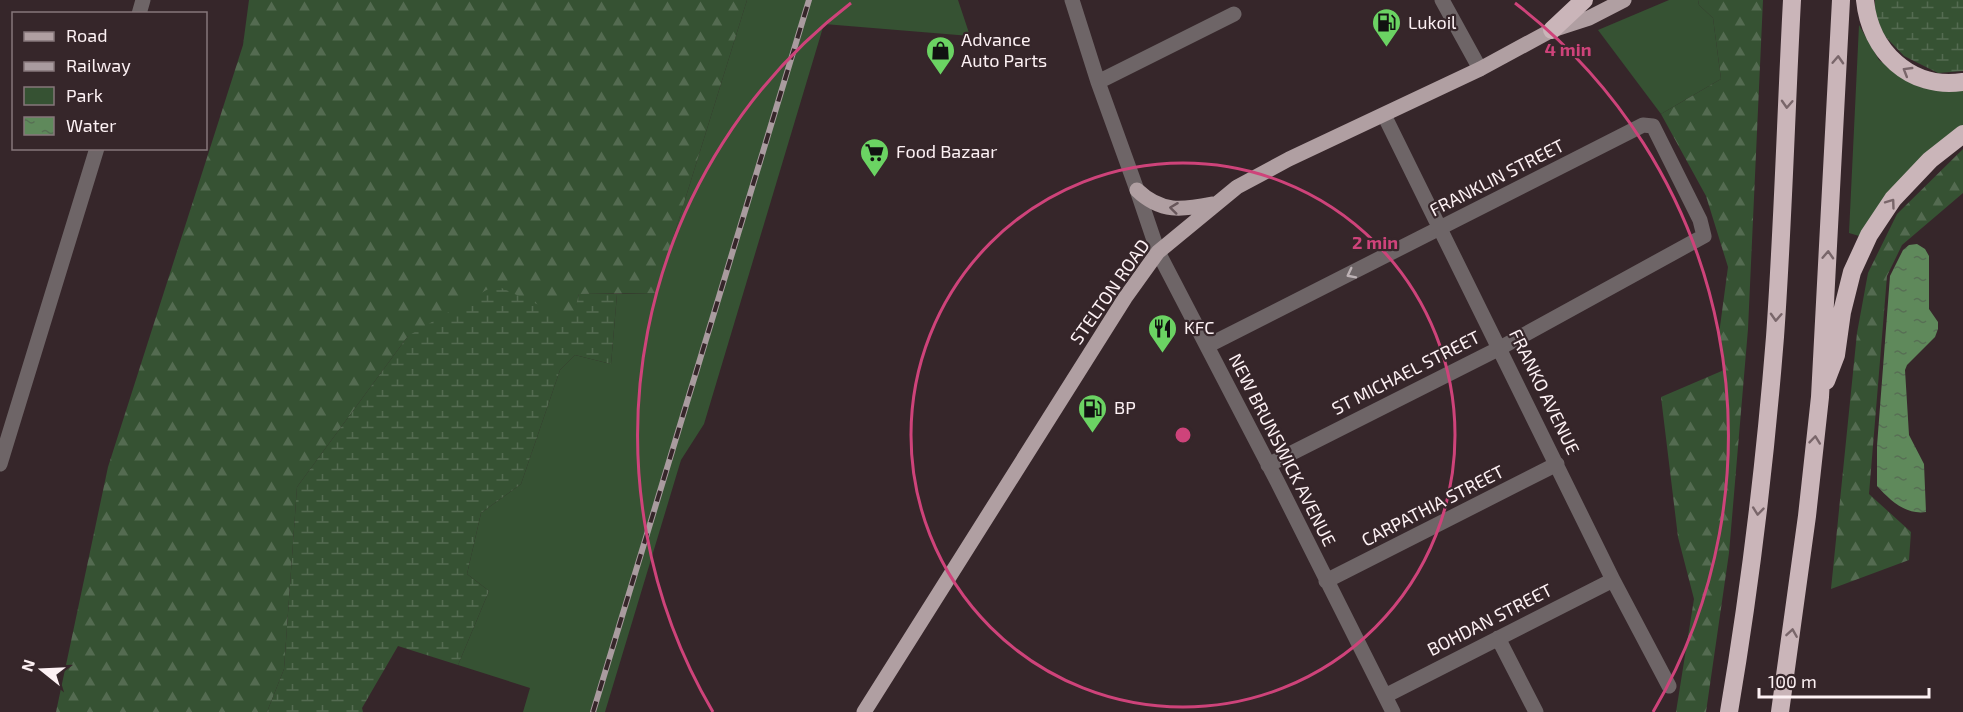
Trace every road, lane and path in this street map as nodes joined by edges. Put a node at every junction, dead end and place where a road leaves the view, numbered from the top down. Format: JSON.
{"nodes":[{"id":1,"x":1072,"y":0,"type":"edge"},
{"id":2,"x":1442,"y":0,"type":"edge"},
{"id":3,"x":1584,"y":0,"type":"edge"},
{"id":4,"x":1624,"y":0,"type":"edge"},
{"id":5,"x":1841,"y":0,"type":"edge"},
{"id":6,"x":1865,"y":0,"type":"edge"},
{"id":7,"x":1791,"y":1,"type":"edge"},
{"id":8,"x":1234,"y":14,"type":"dead end"},
{"id":9,"x":1552,"y":30,"type":"junction"},
{"id":10,"x":1480,"y":69,"type":"junction"},
{"id":11,"x":1098,"y":82,"type":"junction"},
{"id":12,"x":1963,"y":82,"type":"edge"},
{"id":13,"x":1384,"y":115,"type":"junction"},
{"id":14,"x":1963,"y":134,"type":"edge"},
{"id":15,"x":96,"y":150,"type":"edge"},
{"id":16,"x":1137,"y":190,"type":"junction"},
{"id":17,"x":1215,"y":203,"type":"junction"},
{"id":18,"x":1441,"y":229,"type":"junction"},
{"id":19,"x":1687,"y":246,"type":"joint"},
{"id":20,"x":1158,"y":252,"type":"junction"},
{"id":21,"x":1207,"y":346,"type":"junction"},
{"id":22,"x":1500,"y":348,"type":"junction"},
{"id":23,"x":1820,"y":397,"type":"junction"},
{"id":24,"x":0,"y":464,"type":"edge"},
{"id":25,"x":1557,"y":464,"type":"junction"},
{"id":26,"x":1268,"y":465,"type":"junction"},
{"id":27,"x":1613,"y":580,"type":"junction"},
{"id":28,"x":1326,"y":581,"type":"junction"},
{"id":29,"x":1498,"y":638,"type":"junction"},
{"id":30,"x":1669,"y":686,"type":"dead end"},
{"id":31,"x":1385,"y":696,"type":"junction"},
{"id":32,"x":864,"y":712,"type":"edge"},
{"id":33,"x":1393,"y":712,"type":"edge"},
{"id":34,"x":1536,"y":712,"type":"edge"},
{"id":35,"x":1729,"y":712,"type":"edge"},
{"id":36,"x":1780,"y":712,"type":"edge"}],
"edges":[{"from":1,"to":11,"type":"street","name":"NEW BRUNSWICK AVENUE"},
{"from":2,"to":10,"type":"street"},
{"from":3,"to":9,"type":"highway"},
{"from":4,"to":9,"type":"main road","name":"STELTON ROAD"},
{"from":23,"to":5,"type":"highway","one_way":true},
{"from":12,"to":6,"type":"highway","one_way":true},
{"from":7,"to":35,"type":"highway","one_way":true},
{"from":8,"to":11,"type":"street"},
{"from":9,"to":10,"type":"main road","name":"STELTON ROAD"},
{"from":10,"to":13,"type":"main road","name":"STELTON ROAD"},
{"from":11,"to":16,"type":"street","name":"NEW BRUNSWICK AVENUE"},
{"from":13,"to":17,"type":"main road","name":"STELTON ROAD"},
{"from":13,"to":18,"type":"street","name":"FRANKO AVENUE"},
{"from":23,"to":14,"type":"highway","one_way":true},
{"from":15,"to":24,"type":"street"},
{"from":17,"to":16,"type":"main road","one_way":true},
{"from":16,"to":20,"type":"street","name":"NEW BRUNSWICK AVENUE"},
{"from":17,"to":20,"type":"main road","name":"STELTON ROAD"},
{"from":18,"to":19,"type":"street","name":"FRANKLIN STREET"},
{"from":18,"to":21,"type":"street","name":"FRANKLIN STREET","one_way":true},
{"from":18,"to":22,"type":"street","name":"FRANKO AVENUE"},
{"from":19,"to":22,"type":"street","name":"ST MICHAEL STREET"},
{"from":20,"to":21,"type":"street","name":"NEW BRUNSWICK AVENUE"},
{"from":20,"to":32,"type":"main road","name":"STELTON ROAD"},
{"from":21,"to":26,"type":"street","name":"NEW BRUNSWICK AVENUE"},
{"from":22,"to":25,"type":"street","name":"FRANKO AVENUE"},
{"from":22,"to":26,"type":"street","name":"ST MICHAEL STREET"},
{"from":36,"to":23,"type":"highway","one_way":true},
{"from":25,"to":27,"type":"street","name":"FRANKO AVENUE"},
{"from":25,"to":28,"type":"street","name":"CARPATHIA STREET"},
{"from":26,"to":28,"type":"street","name":"NEW BRUNSWICK AVENUE"},
{"from":27,"to":29,"type":"street","name":"BOHDAN STREET"},
{"from":27,"to":30,"type":"street","name":"FRANKO AVENUE"},
{"from":28,"to":31,"type":"street","name":"NEW BRUNSWICK AVENUE"},
{"from":29,"to":31,"type":"street","name":"BOHDAN STREET"},
{"from":29,"to":34,"type":"street"},
{"from":31,"to":33,"type":"street","name":"NEW BRUNSWICK AVENUE"}]}
